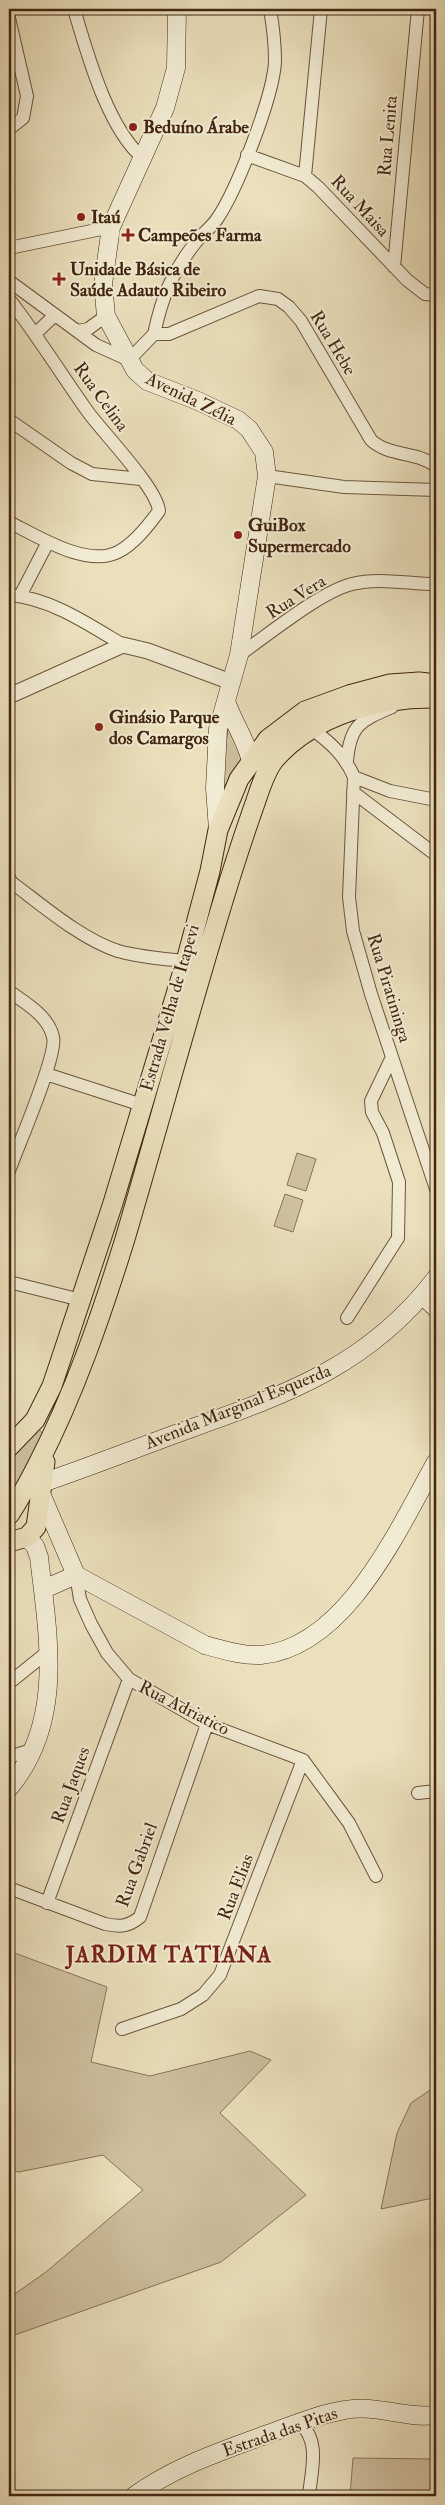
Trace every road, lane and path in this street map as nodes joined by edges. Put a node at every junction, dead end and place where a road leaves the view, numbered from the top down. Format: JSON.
{"nodes":[{"id":1,"x":74,"y":9,"type":"edge"},
{"id":2,"x":177,"y":9,"type":"edge"},
{"id":3,"x":270,"y":9,"type":"edge"},
{"id":4,"x":321,"y":9,"type":"edge"},
{"id":5,"x":418,"y":9,"type":"edge"},
{"id":6,"x":9,"y":18,"type":"edge"},
{"id":7,"x":9,"y":128,"type":"edge"},
{"id":8,"x":247,"y":156,"type":"junction"},
{"id":9,"x":144,"y":159,"type":"junction"},
{"id":10,"x":305,"y":176,"type":"junction"},
{"id":11,"x":111,"y":227,"type":"junction"},
{"id":12,"x":9,"y":248,"type":"edge"},
{"id":13,"x":394,"y":267,"type":"junction"},
{"id":14,"x":9,"y":281,"type":"edge"},
{"id":15,"x":436,"y":295,"type":"edge"},
{"id":16,"x":9,"y":299,"type":"edge"},
{"id":17,"x":55,"y":315,"type":"junction"},
{"id":18,"x":106,"y":316,"type":"junction"},
{"id":19,"x":78,"y":331,"type":"junction"},
{"id":20,"x":36,"y":333,"type":"junction"},
{"id":21,"x":154,"y":334,"type":"junction"},
{"id":22,"x":129,"y":360,"type":"junction"},
{"id":23,"x":9,"y":420,"type":"edge"},
{"id":24,"x":436,"y":466,"type":"edge"},
{"id":25,"x":267,"y":476,"type":"junction"},
{"id":26,"x":141,"y":479,"type":"junction"},
{"id":27,"x":436,"y":490,"type":"edge"},
{"id":28,"x":9,"y":522,"type":"edge"},
{"id":29,"x":48,"y":542,"type":"junction"},
{"id":30,"x":436,"y":584,"type":"edge"},
{"id":31,"x":14,"y":596,"type":"edge"},
{"id":32,"x":123,"y":645,"type":"junction"},
{"id":33,"x":239,"y":655,"type":"junction"},
{"id":34,"x":231,"y":682,"type":"junction"},
{"id":35,"x":436,"y":684,"type":"edge"},
{"id":36,"x":9,"y":696,"type":"edge"},
{"id":37,"x":411,"y":698,"type":"junction"},
{"id":38,"x":436,"y":698,"type":"edge"},
{"id":39,"x":226,"y":701,"type":"junction"},
{"id":40,"x":313,"y":730,"type":"junction"},
{"id":41,"x":251,"y":761,"type":"junction"},
{"id":42,"x":347,"y":761,"type":"junction"},
{"id":43,"x":354,"y":777,"type":"junction"},
{"id":44,"x":353,"y":792,"type":"junction"},
{"id":45,"x":436,"y":800,"type":"edge"},
{"id":46,"x":218,"y":830,"type":"junction"},
{"id":47,"x":436,"y":855,"type":"edge"},
{"id":48,"x":9,"y":878,"type":"edge"},
{"id":49,"x":228,"y":882,"type":"junction"},
{"id":50,"x":186,"y":961,"type":"junction"},
{"id":51,"x":9,"y":991,"type":"edge"},
{"id":52,"x":392,"y":1057,"type":"junction"},
{"id":53,"x":46,"y":1074,"type":"junction"},
{"id":54,"x":142,"y":1105,"type":"junction"},
{"id":55,"x":9,"y":1171,"type":"edge"},
{"id":56,"x":436,"y":1188,"type":"edge"},
{"id":57,"x":436,"y":1278,"type":"edge"},
{"id":58,"x":9,"y":1282,"type":"edge"},
{"id":59,"x":421,"y":1298,"type":"junction"},
{"id":60,"x":81,"y":1300,"type":"junction"},
{"id":61,"x":436,"y":1312,"type":"edge"},
{"id":62,"x":347,"y":1318,"type":"dead end"},
{"id":63,"x":9,"y":1447,"type":"edge"},
{"id":64,"x":47,"y":1448,"type":"junction"},
{"id":65,"x":436,"y":1462,"type":"edge"},
{"id":66,"x":42,"y":1490,"type":"junction"},
{"id":67,"x":9,"y":1515,"type":"edge"},
{"id":68,"x":16,"y":1543,"type":"edge"},
{"id":69,"x":76,"y":1574,"type":"junction"},
{"id":70,"x":44,"y":1589,"type":"junction"},
{"id":71,"x":50,"y":1650,"type":"junction"},
{"id":72,"x":128,"y":1680,"type":"junction"},
{"id":73,"x":9,"y":1683,"type":"edge"},
{"id":74,"x":207,"y":1724,"type":"junction"},
{"id":75,"x":35,"y":1749,"type":"junction"},
{"id":76,"x":9,"y":1757,"type":"edge"},
{"id":77,"x":303,"y":1760,"type":"junction"},
{"id":78,"x":9,"y":1788,"type":"edge"},
{"id":79,"x":436,"y":1791,"type":"edge"},
{"id":80,"x":418,"y":1794,"type":"dead end"},
{"id":81,"x":376,"y":1876,"type":"dead end"},
{"id":82,"x":9,"y":1888,"type":"edge"},
{"id":83,"x":47,"y":1903,"type":"junction"},
{"id":84,"x":122,"y":2029,"type":"dead end"},
{"id":85,"x":436,"y":2414,"type":"edge"},
{"id":86,"x":300,"y":2423,"type":"junction"},
{"id":87,"x":134,"y":2496,"type":"edge"},
{"id":88,"x":308,"y":2496,"type":"edge"}],
"edges":[{"from":1,"to":9,"type":"street"},
{"from":2,"to":9,"type":"main road","name":"Avenida Zélia"},
{"from":3,"to":8,"type":"street"},
{"from":4,"to":10,"type":"street"},
{"from":5,"to":13,"type":"street","name":"Rua Lenita"},
{"from":6,"to":7,"type":"street"},
{"from":8,"to":10,"type":"street","name":"Rua Maisa"},
{"from":8,"to":21,"type":"street"},
{"from":9,"to":11,"type":"main road","name":"Avenida Zélia"},
{"from":10,"to":13,"type":"street","name":"Rua Maisa"},
{"from":11,"to":12,"type":"street"},
{"from":11,"to":18,"type":"main road","name":"Avenida Zélia"},
{"from":13,"to":15,"type":"street","name":"Rua Maisa"},
{"from":14,"to":17,"type":"street"},
{"from":16,"to":20,"type":"street","name":"Rua Celina"},
{"from":17,"to":19,"type":"street"},
{"from":17,"to":20,"type":"street"},
{"from":18,"to":19,"type":"street"},
{"from":18,"to":22,"type":"main road","name":"Avenida Zélia"},
{"from":19,"to":22,"type":"street"},
{"from":20,"to":26,"type":"street","name":"Rua Celina"},
{"from":21,"to":22,"type":"street"},
{"from":21,"to":24,"type":"street","name":"Rua Hebe"},
{"from":22,"to":25,"type":"main road","name":"Avenida Zélia"},
{"from":23,"to":26,"type":"street"},
{"from":25,"to":27,"type":"street"},
{"from":25,"to":33,"type":"main road","name":"Avenida Zélia"},
{"from":26,"to":29,"type":"street","name":"Rua Celina"},
{"from":28,"to":29,"type":"street"},
{"from":29,"to":31,"type":"street"},
{"from":30,"to":33,"type":"street","name":"Rua Vera"},
{"from":31,"to":32,"type":"street"},
{"from":32,"to":34,"type":"street"},
{"from":32,"to":36,"type":"street"},
{"from":33,"to":34,"type":"main road","name":"Avenida Zélia"},
{"from":34,"to":39,"type":"main road","name":"Avenida Zélia"},
{"from":35,"to":41,"type":"main road","name":"Estrada Velha de Itapevi"},
{"from":37,"to":38,"type":"main road","name":"Estrada Velha de Itapevi"},
{"from":37,"to":40,"type":"main road","name":"Estrada Velha de Itapevi"},
{"from":37,"to":42,"type":"street"},
{"from":39,"to":41,"type":"main road"},
{"from":39,"to":46,"type":"main road","name":"Avenida Zélia"},
{"from":40,"to":42,"type":"street","name":"Rua Piratininga"},
{"from":40,"to":49,"type":"main road","name":"Estrada Velha de Itapevi"},
{"from":41,"to":46,"type":"main road","name":"Estrada Velha de Itapevi"},
{"from":41,"to":49,"type":"main road"},
{"from":42,"to":43,"type":"street","name":"Rua Piratininga"},
{"from":43,"to":44,"type":"street","name":"Rua Piratininga"},
{"from":43,"to":45,"type":"street"},
{"from":44,"to":47,"type":"street"},
{"from":44,"to":52,"type":"street","name":"Rua Piratininga"},
{"from":46,"to":50,"type":"main road","name":"Estrada Velha de Itapevi"},
{"from":48,"to":50,"type":"street"},
{"from":49,"to":64,"type":"main road","name":"Estrada Velha de Itapevi"},
{"from":50,"to":54,"type":"main road","name":"Estrada Velha de Itapevi"},
{"from":51,"to":53,"type":"street"},
{"from":52,"to":56,"type":"street","name":"Rua Piratininga"},
{"from":52,"to":62,"type":"street"},
{"from":53,"to":54,"type":"street"},
{"from":53,"to":55,"type":"street"},
{"from":54,"to":60,"type":"main road","name":"Estrada Velha de Itapevi"},
{"from":57,"to":59,"type":"main road","name":"Avenida Marginal Esquerda"},
{"from":58,"to":60,"type":"street"},
{"from":59,"to":61,"type":"street"},
{"from":59,"to":66,"type":"main road","name":"Avenida Marginal Esquerda"},
{"from":60,"to":63,"type":"main road","name":"Estrada Velha de Itapevi"},
{"from":64,"to":66,"type":"main road"},
{"from":64,"to":67,"type":"main road","name":"Estrada Velha de Itapevi"},
{"from":65,"to":69,"type":"main road"},
{"from":66,"to":68,"type":"main road"},
{"from":66,"to":69,"type":"main road","name":"Rua Adriatico"},
{"from":68,"to":70,"type":"main road"},
{"from":69,"to":70,"type":"main road"},
{"from":69,"to":72,"type":"street","name":"Rua Adriatico"},
{"from":70,"to":71,"type":"main road"},
{"from":71,"to":73,"type":"street"},
{"from":71,"to":75,"type":"main road"},
{"from":72,"to":74,"type":"street","name":"Rua Adriatico"},
{"from":72,"to":83,"type":"street","name":"Rua Jaques"},
{"from":74,"to":77,"type":"street","name":"Rua Adriatico"},
{"from":74,"to":83,"type":"street","name":"Rua Gabriel"},
{"from":75,"to":76,"type":"street"},
{"from":75,"to":78,"type":"main road"},
{"from":77,"to":81,"type":"street"},
{"from":77,"to":84,"type":"street","name":"Rua Elias"},
{"from":79,"to":80,"type":"street"},
{"from":82,"to":83,"type":"street","name":"Rua Gabriel"},
{"from":85,"to":86,"type":"main road","name":"Estrada das Pitas"},
{"from":86,"to":87,"type":"main road","name":"Estrada das Pitas"},
{"from":86,"to":88,"type":"street"}]}
